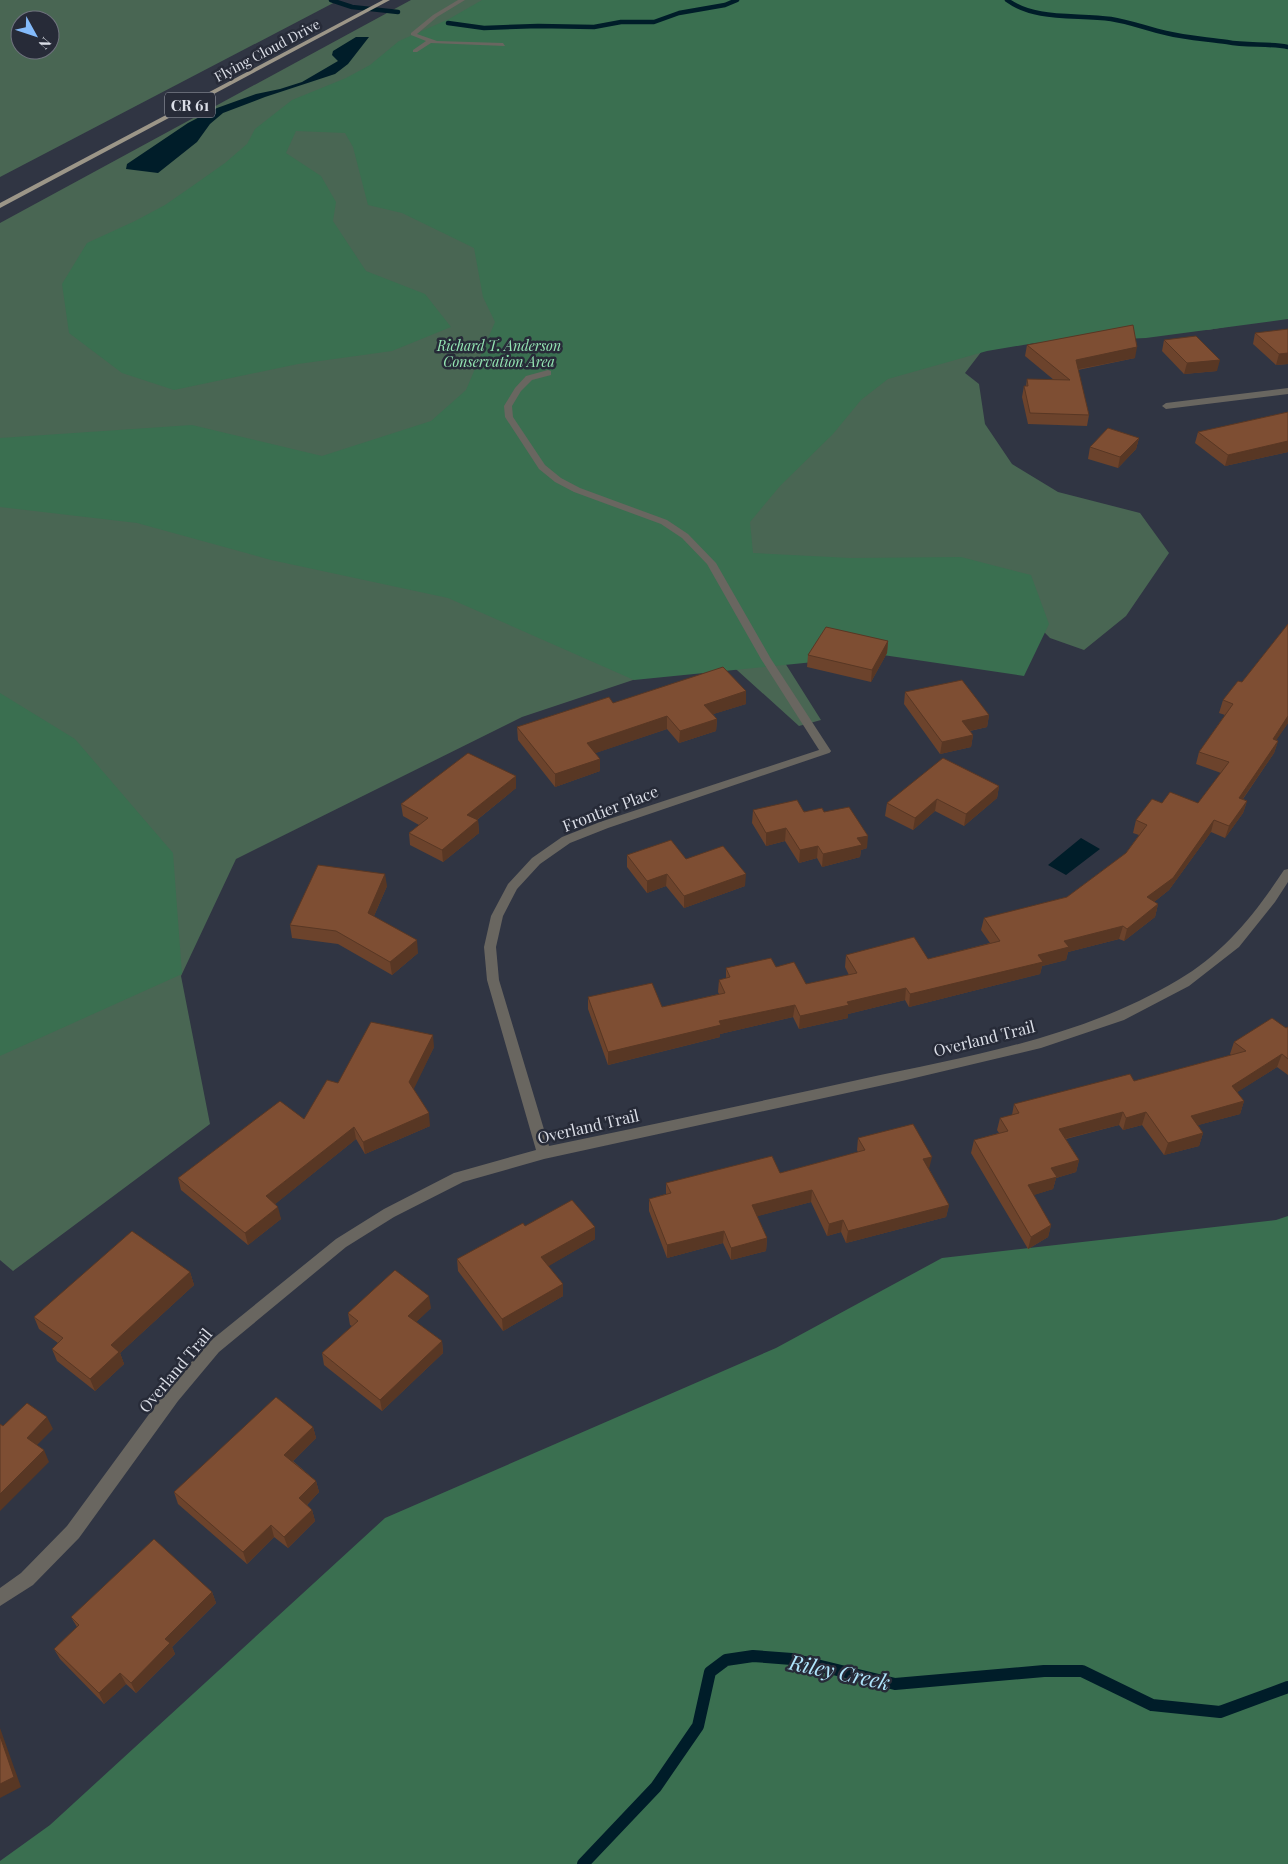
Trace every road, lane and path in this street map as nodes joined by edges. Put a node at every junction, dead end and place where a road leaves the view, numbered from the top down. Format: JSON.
{"nodes":[{"id":1,"x":387,"y":0,"type":"edge"},
{"id":2,"x":462,"y":0,"type":"edge"},
{"id":3,"x":431,"y":41,"type":"junction"},
{"id":4,"x":503,"y":45,"type":"dead end"},
{"id":5,"x":415,"y":51,"type":"dead end"},
{"id":6,"x":0,"y":206,"type":"edge"},
{"id":7,"x":548,"y":373,"type":"dead end"},
{"id":8,"x":1288,"y":391,"type":"edge"},
{"id":9,"x":1166,"y":406,"type":"dead end"},
{"id":10,"x":1288,"y":872,"type":"edge"},
{"id":11,"x":544,"y":1153,"type":"junction"},
{"id":12,"x":0,"y":1598,"type":"edge"}],
"edges":[{"from":1,"to":6,"type":"main road","name":"Flying Cloud Drive","number":"CR 61"},
{"from":2,"to":3,"type":"street"},
{"from":3,"to":4,"type":"street"},
{"from":3,"to":5,"type":"street"},
{"from":7,"to":11,"type":"street","name":"Frontier Place"},
{"from":8,"to":9,"type":"street"},
{"from":10,"to":11,"type":"street","name":"Overland Trail"},
{"from":11,"to":12,"type":"street","name":"Overland Trail"}]}
